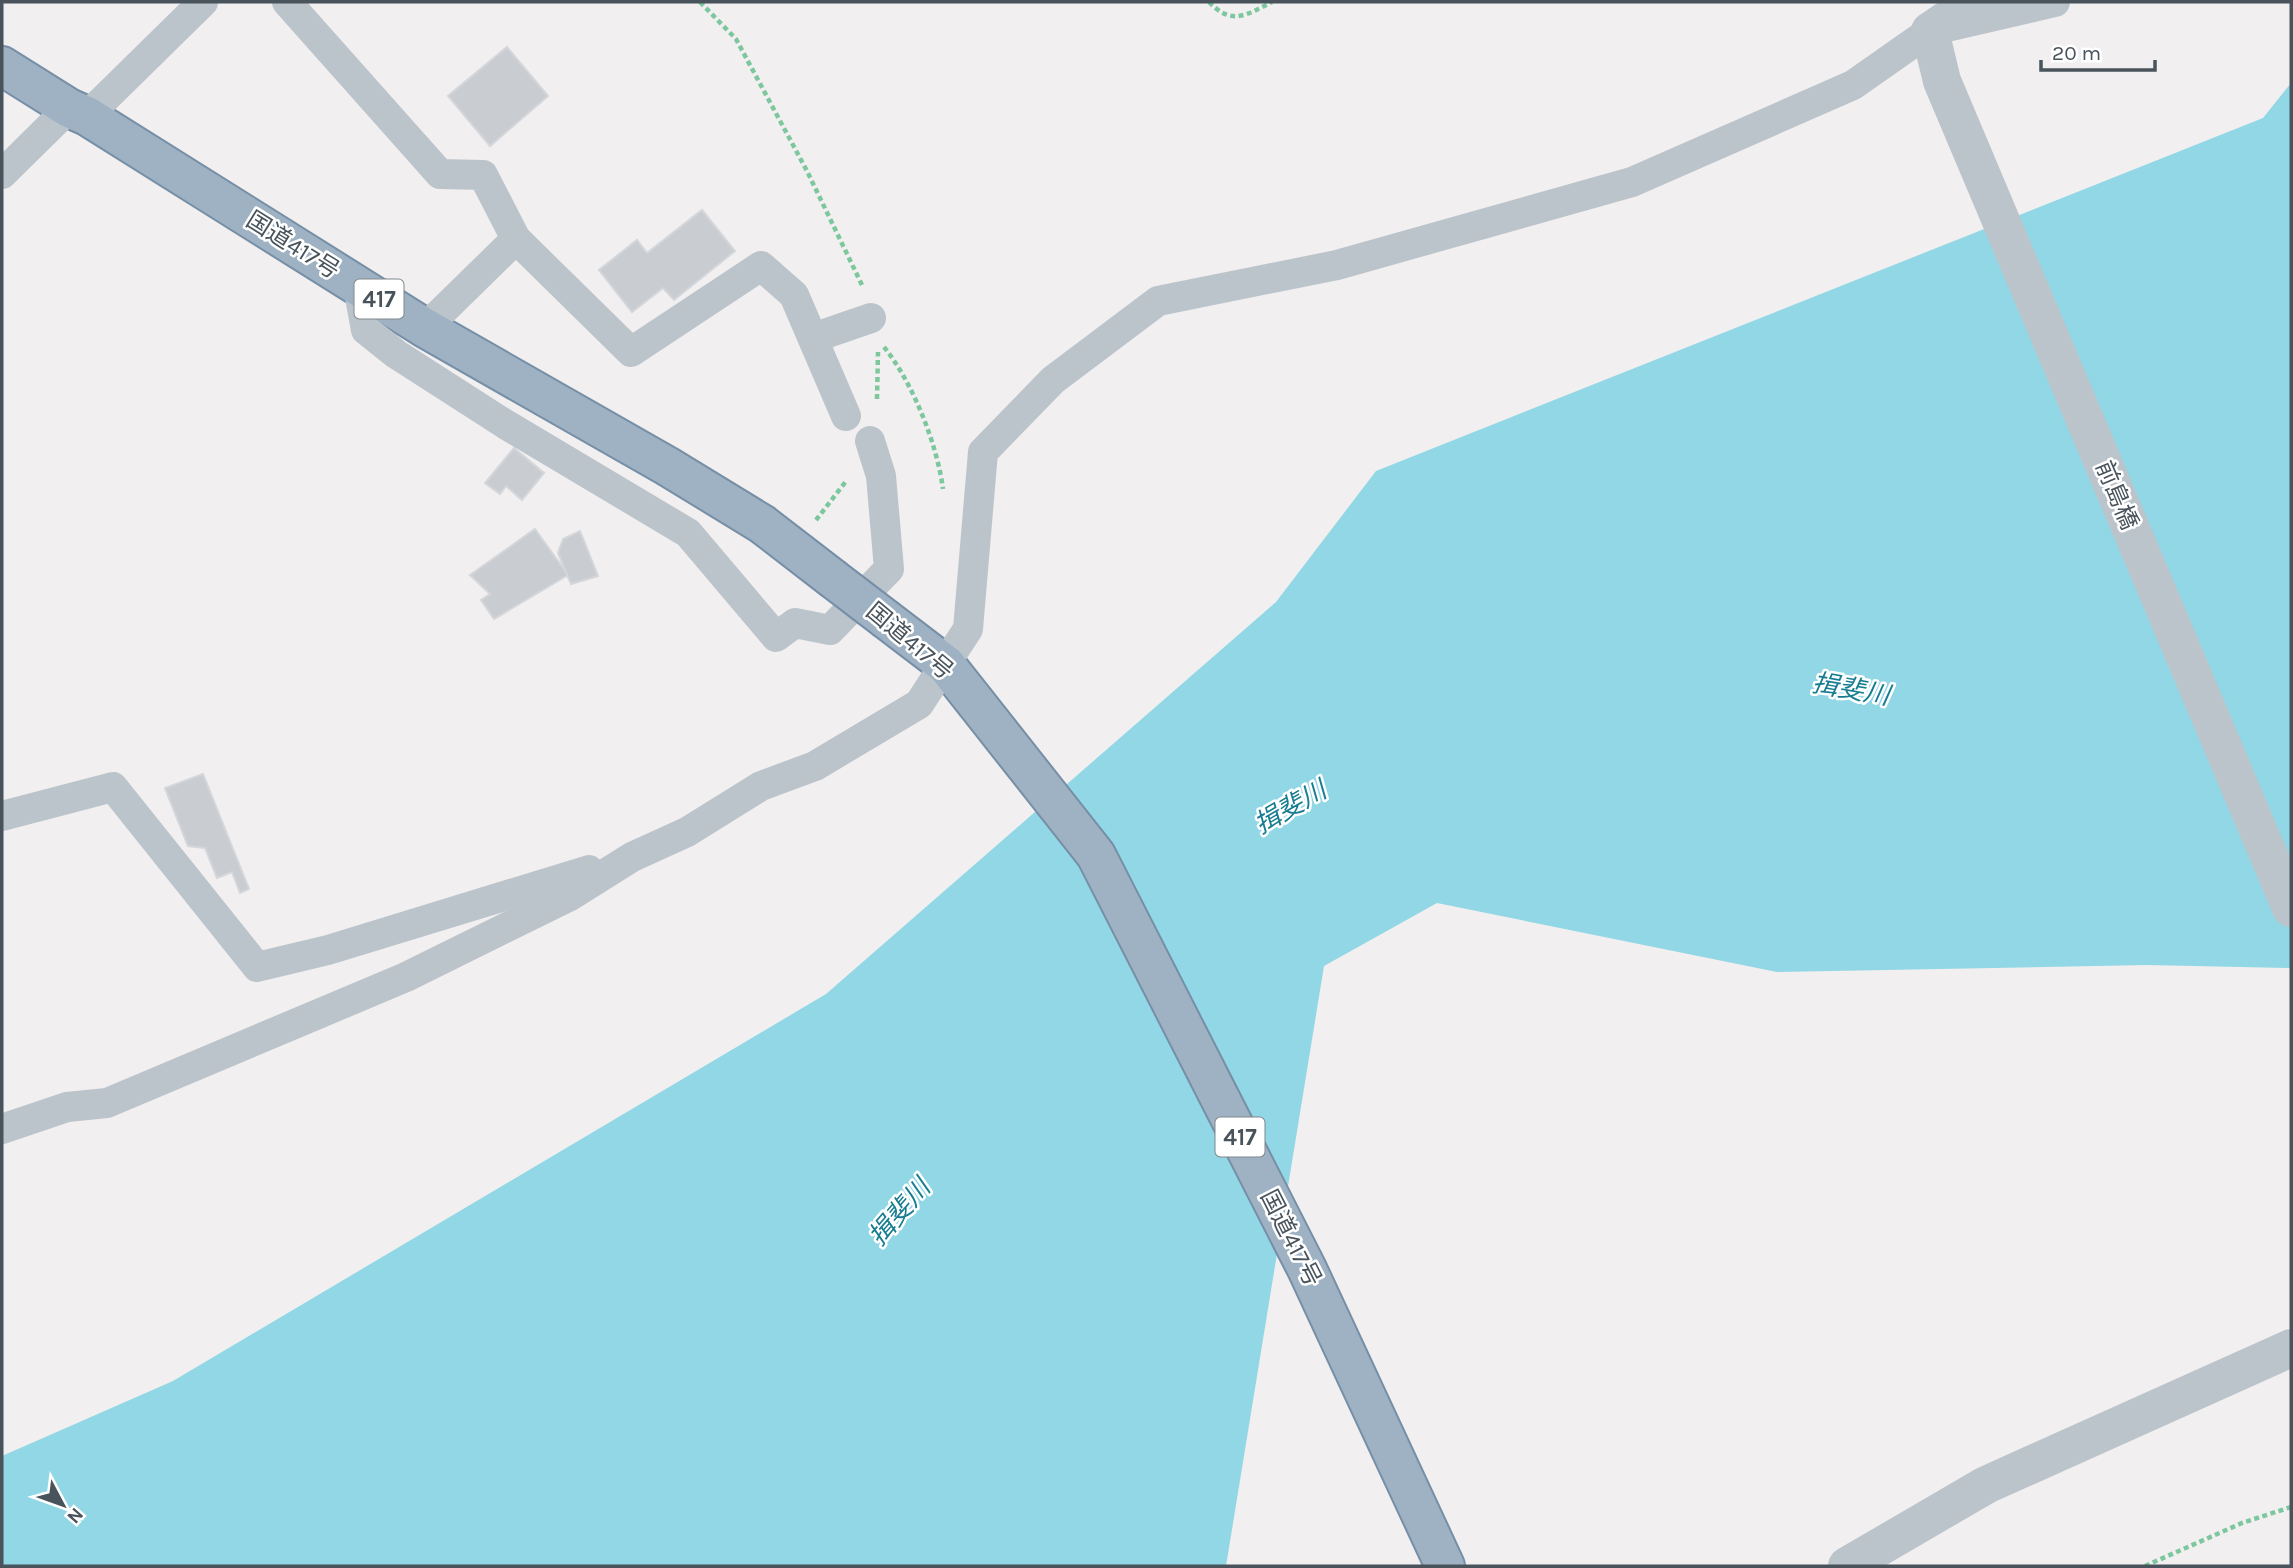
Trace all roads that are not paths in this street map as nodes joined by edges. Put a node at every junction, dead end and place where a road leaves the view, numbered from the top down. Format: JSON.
{"nodes":[{"id":1,"x":203,"y":2,"type":"edge"},
{"id":2,"x":287,"y":2,"type":"edge"},
{"id":3,"x":1973,"y":2,"type":"edge"},
{"id":4,"x":2055,"y":2,"type":"edge"},
{"id":5,"x":1930,"y":31,"type":"junction"},
{"id":6,"x":2,"y":66,"type":"edge"},
{"id":7,"x":78,"y":112,"type":"junction"},
{"id":8,"x":2,"y":174,"type":"edge"},
{"id":9,"x":516,"y":239,"type":"junction"},
{"id":10,"x":358,"y":285,"type":"junction"},
{"id":11,"x":872,"y":318,"type":"dead end"},
{"id":12,"x":425,"y":328,"type":"junction"},
{"id":13,"x":813,"y":338,"type":"junction"},
{"id":14,"x":846,"y":416,"type":"dead end"},
{"id":15,"x":870,"y":441,"type":"dead end"},
{"id":16,"x":946,"y":665,"type":"junction"},
{"id":17,"x":2,"y":816,"type":"edge"},
{"id":18,"x":632,"y":857,"type":"junction"},
{"id":19,"x":2291,"y":908,"type":"edge"},
{"id":20,"x":2,"y":1129,"type":"edge"},
{"id":21,"x":2291,"y":1348,"type":"edge"},
{"id":22,"x":1445,"y":1566,"type":"edge"},
{"id":23,"x":1847,"y":1566,"type":"edge"}],
"edges":[{"from":1,"to":7,"type":"street"},
{"from":2,"to":9,"type":"street"},
{"from":3,"to":5,"type":"street"},
{"from":4,"to":5,"type":"street"},
{"from":5,"to":16,"type":"street"},
{"from":5,"to":19,"type":"street","name":"前島橋"},
{"from":6,"to":7,"type":"highway","name":"国道417号","number":"417"},
{"from":7,"to":8,"type":"street"},
{"from":7,"to":10,"type":"highway","name":"国道417号","number":"417"},
{"from":9,"to":12,"type":"street"},
{"from":9,"to":13,"type":"street"},
{"from":10,"to":12,"type":"highway","name":"国道417号","number":"417"},
{"from":10,"to":15,"type":"street"},
{"from":11,"to":13,"type":"street"},
{"from":12,"to":16,"type":"highway","name":"国道417号","number":"417","bridge":true},
{"from":13,"to":14,"type":"street"},
{"from":16,"to":18,"type":"street"},
{"from":16,"to":22,"type":"highway","name":"国道417号","number":"417"},
{"from":17,"to":18,"type":"street"},
{"from":18,"to":20,"type":"street"},
{"from":21,"to":23,"type":"street"}]}
